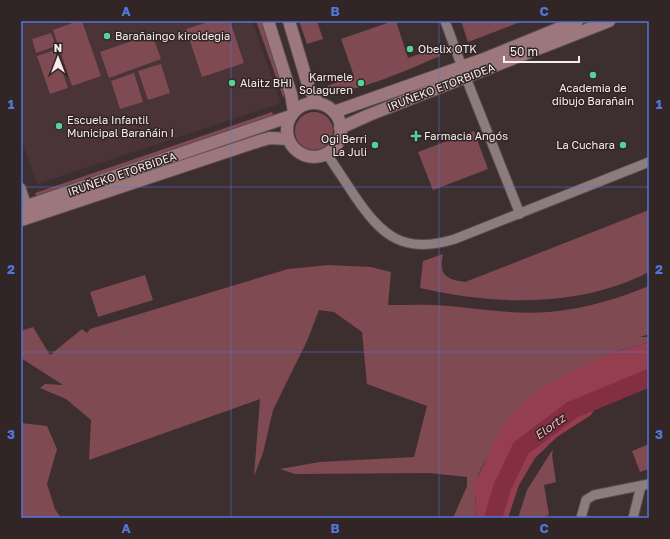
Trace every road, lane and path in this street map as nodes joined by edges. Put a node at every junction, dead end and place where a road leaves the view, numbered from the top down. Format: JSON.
{"nodes":[{"id":1,"x":268,"y":21,"type":"edge"},
{"id":2,"x":289,"y":21,"type":"edge"},
{"id":3,"x":445,"y":21,"type":"edge"},
{"id":4,"x":577,"y":21,"type":"edge"},
{"id":5,"x":609,"y":21,"type":"edge"},
{"id":6,"x":562,"y":23,"type":"edge"},
{"id":7,"x":464,"y":73,"type":"junction"},
{"id":8,"x":318,"y":103,"type":"junction"},
{"id":9,"x":334,"y":112,"type":"junction"},
{"id":10,"x":293,"y":114,"type":"junction"},
{"id":11,"x":340,"y":128,"type":"junction"},
{"id":12,"x":288,"y":139,"type":"junction"},
{"id":13,"x":327,"y":154,"type":"junction"},
{"id":14,"x":649,"y":162,"type":"edge"},
{"id":15,"x":21,"y":188,"type":"edge"},
{"id":16,"x":24,"y":207,"type":"edge"},
{"id":17,"x":520,"y":214,"type":"junction"},
{"id":18,"x":21,"y":220,"type":"edge"},
{"id":19,"x":645,"y":485,"type":"edge"},
{"id":20,"x":581,"y":518,"type":"edge"},
{"id":21,"x":633,"y":518,"type":"edge"}],
"edges":[{"from":1,"to":10,"type":"main road"},
{"from":2,"to":8,"type":"main road"},
{"from":3,"to":7,"type":"street"},
{"from":4,"to":6,"type":"main road","name":"IRUÑEKO ETORBIDEA"},
{"from":5,"to":7,"type":"main road","name":"IRUÑEKO ETORBIDEA"},
{"from":6,"to":7,"type":"main road","name":"IRUÑEKO ETORBIDEA"},
{"from":7,"to":9,"type":"main road","name":"IRUÑEKO ETORBIDEA"},
{"from":7,"to":11,"type":"main road","name":"IRUÑEKO ETORBIDEA"},
{"from":7,"to":17,"type":"street"},
{"from":8,"to":9,"type":"main road"},
{"from":8,"to":10,"type":"main road"},
{"from":9,"to":11,"type":"main road"},
{"from":10,"to":12,"type":"main road"},
{"from":10,"to":16,"type":"main road","name":"IRUÑEKO ETORBIDEA"},
{"from":11,"to":13,"type":"main road"},
{"from":12,"to":13,"type":"main road"},
{"from":12,"to":18,"type":"main road","name":"IRUÑEKO ETORBIDEA"},
{"from":13,"to":17,"type":"street"},
{"from":14,"to":17,"type":"street"},
{"from":15,"to":16,"type":"street"},
{"from":19,"to":20,"type":"street"},
{"from":19,"to":21,"type":"street"}]}
